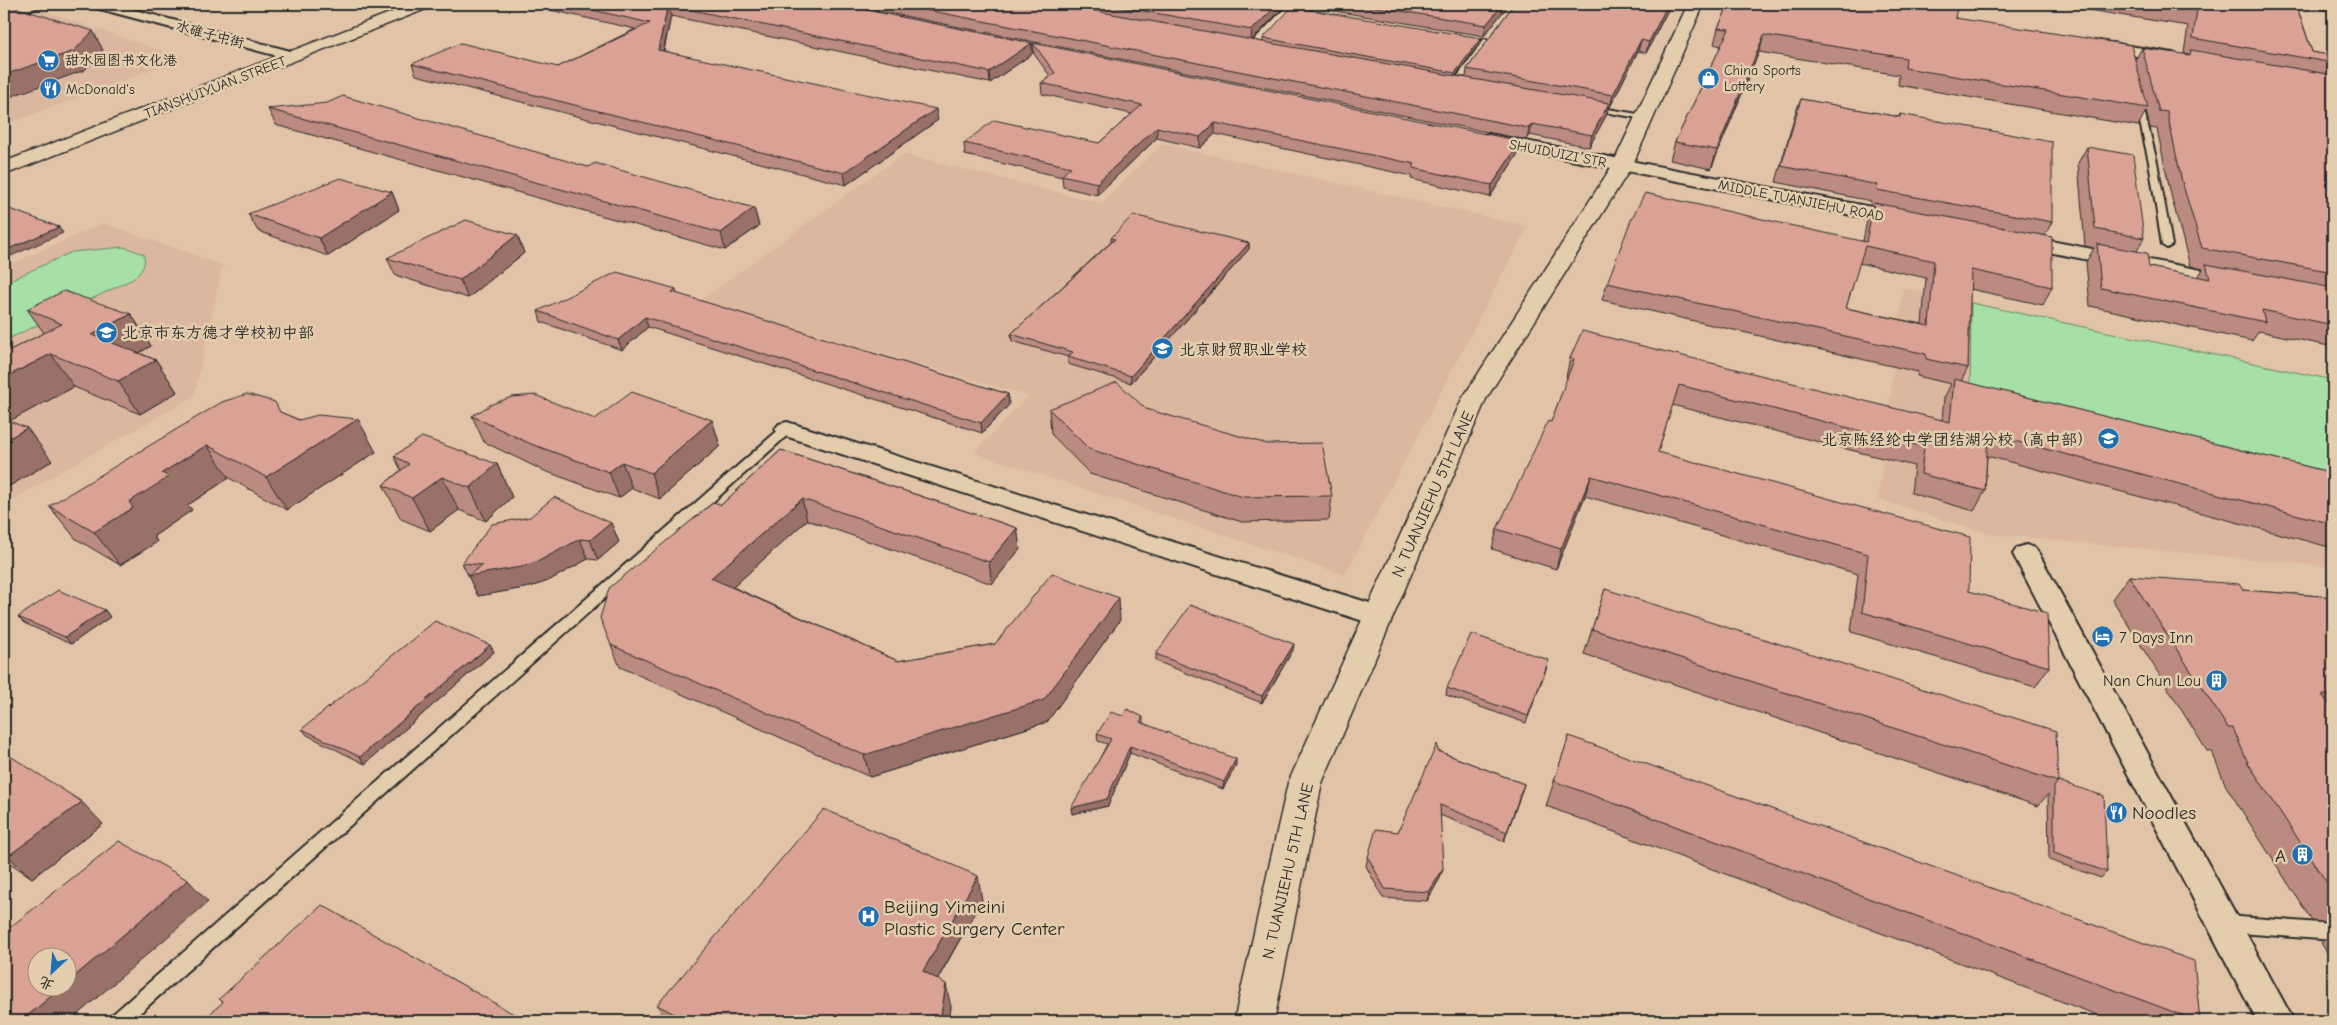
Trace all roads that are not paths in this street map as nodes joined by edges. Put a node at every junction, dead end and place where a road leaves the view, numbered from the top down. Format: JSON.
{"nodes":[{"id":1,"x":35,"y":4,"type":"edge"},
{"id":2,"x":98,"y":4,"type":"edge"},
{"id":3,"x":395,"y":4,"type":"edge"},
{"id":4,"x":426,"y":4,"type":"edge"},
{"id":5,"x":1270,"y":4,"type":"edge"},
{"id":6,"x":1696,"y":4,"type":"edge"},
{"id":7,"x":1291,"y":5,"type":"edge"},
{"id":8,"x":1318,"y":12,"type":"edge"},
{"id":9,"x":4,"y":14,"type":"edge"},
{"id":10,"x":1493,"y":34,"type":"edge"},
{"id":11,"x":1478,"y":39,"type":"edge"},
{"id":12,"x":1488,"y":41,"type":"junction"},
{"id":13,"x":2086,"y":42,"type":"edge"},
{"id":14,"x":1242,"y":45,"type":"edge"},
{"id":15,"x":1252,"y":47,"type":"junction"},
{"id":16,"x":1262,"y":48,"type":"edge"},
{"id":17,"x":273,"y":51,"type":"junction"},
{"id":18,"x":293,"y":56,"type":"junction"},
{"id":19,"x":2191,"y":61,"type":"edge"},
{"id":20,"x":1447,"y":82,"type":"edge"},
{"id":21,"x":1457,"y":83,"type":"junction"},
{"id":22,"x":1476,"y":87,"type":"edge"},
{"id":23,"x":2136,"y":96,"type":"edge"},
{"id":24,"x":1588,"y":107,"type":"edge"},
{"id":25,"x":1644,"y":117,"type":"junction"},
{"id":26,"x":1476,"y":136,"type":"edge"},
{"id":27,"x":4,"y":154,"type":"edge"},
{"id":28,"x":1622,"y":166,"type":"junction"},
{"id":29,"x":4,"y":169,"type":"edge"},
{"id":30,"x":1917,"y":222,"type":"edge"},
{"id":31,"x":2006,"y":238,"type":"edge"},
{"id":32,"x":2167,"y":245,"type":"dead end"},
{"id":33,"x":2247,"y":284,"type":"edge"},
{"id":34,"x":787,"y":429,"type":"joint"},
{"id":35,"x":2026,"y":554,"type":"dead end"},
{"id":36,"x":1379,"y":616,"type":"junction"},
{"id":37,"x":2225,"y":924,"type":"junction"},
{"id":38,"x":2333,"y":932,"type":"edge"},
{"id":39,"x":118,"y":1021,"type":"edge"},
{"id":40,"x":1254,"y":1021,"type":"edge"},
{"id":41,"x":2276,"y":1021,"type":"edge"}],
"edges":[{"from":1,"to":9,"type":"street"},
{"from":2,"to":17,"type":"street","name":"水碓子中街"},
{"from":3,"to":17,"type":"street","name":"TIANSHUIYUAN STREET"},
{"from":4,"to":18,"type":"street","name":"TIANSHUIYUAN STREET"},
{"from":5,"to":7,"type":"lane"},
{"from":6,"to":25,"type":"street","name":"N. TUANJIEHU 5TH LANE"},
{"from":7,"to":8,"type":"lane"},
{"from":7,"to":15,"type":"lane"},
{"from":10,"to":12,"type":"lane"},
{"from":11,"to":12,"type":"lane"},
{"from":12,"to":21,"type":"lane"},
{"from":13,"to":19,"type":"street"},
{"from":14,"to":15,"type":"lane"},
{"from":15,"to":16,"type":"lane"},
{"from":17,"to":18,"type":"street","name":"水碓子中街"},
{"from":17,"to":27,"type":"street","name":"TIANSHUIYUAN STREET"},
{"from":18,"to":29,"type":"street","name":"TIANSHUIYUAN STREET"},
{"from":20,"to":21,"type":"lane"},
{"from":21,"to":22,"type":"lane"},
{"from":23,"to":32,"type":"lane"},
{"from":24,"to":25,"type":"lane"},
{"from":25,"to":28,"type":"street","name":"N. TUANJIEHU 5TH LANE"},
{"from":26,"to":28,"type":"street","name":"SHUIDUIZI STR"},
{"from":28,"to":30,"type":"street","name":"MIDDLE TUANJIEHU ROAD"},
{"from":28,"to":36,"type":"street","name":"N. TUANJIEHU 5TH LANE"},
{"from":31,"to":33,"type":"street"},
{"from":34,"to":36,"type":"street"},
{"from":34,"to":39,"type":"lane"},
{"from":35,"to":37,"type":"street"},
{"from":36,"to":40,"type":"street","name":"N. TUANJIEHU 5TH LANE"},
{"from":37,"to":38,"type":"lane"},
{"from":37,"to":41,"type":"street"}]}
